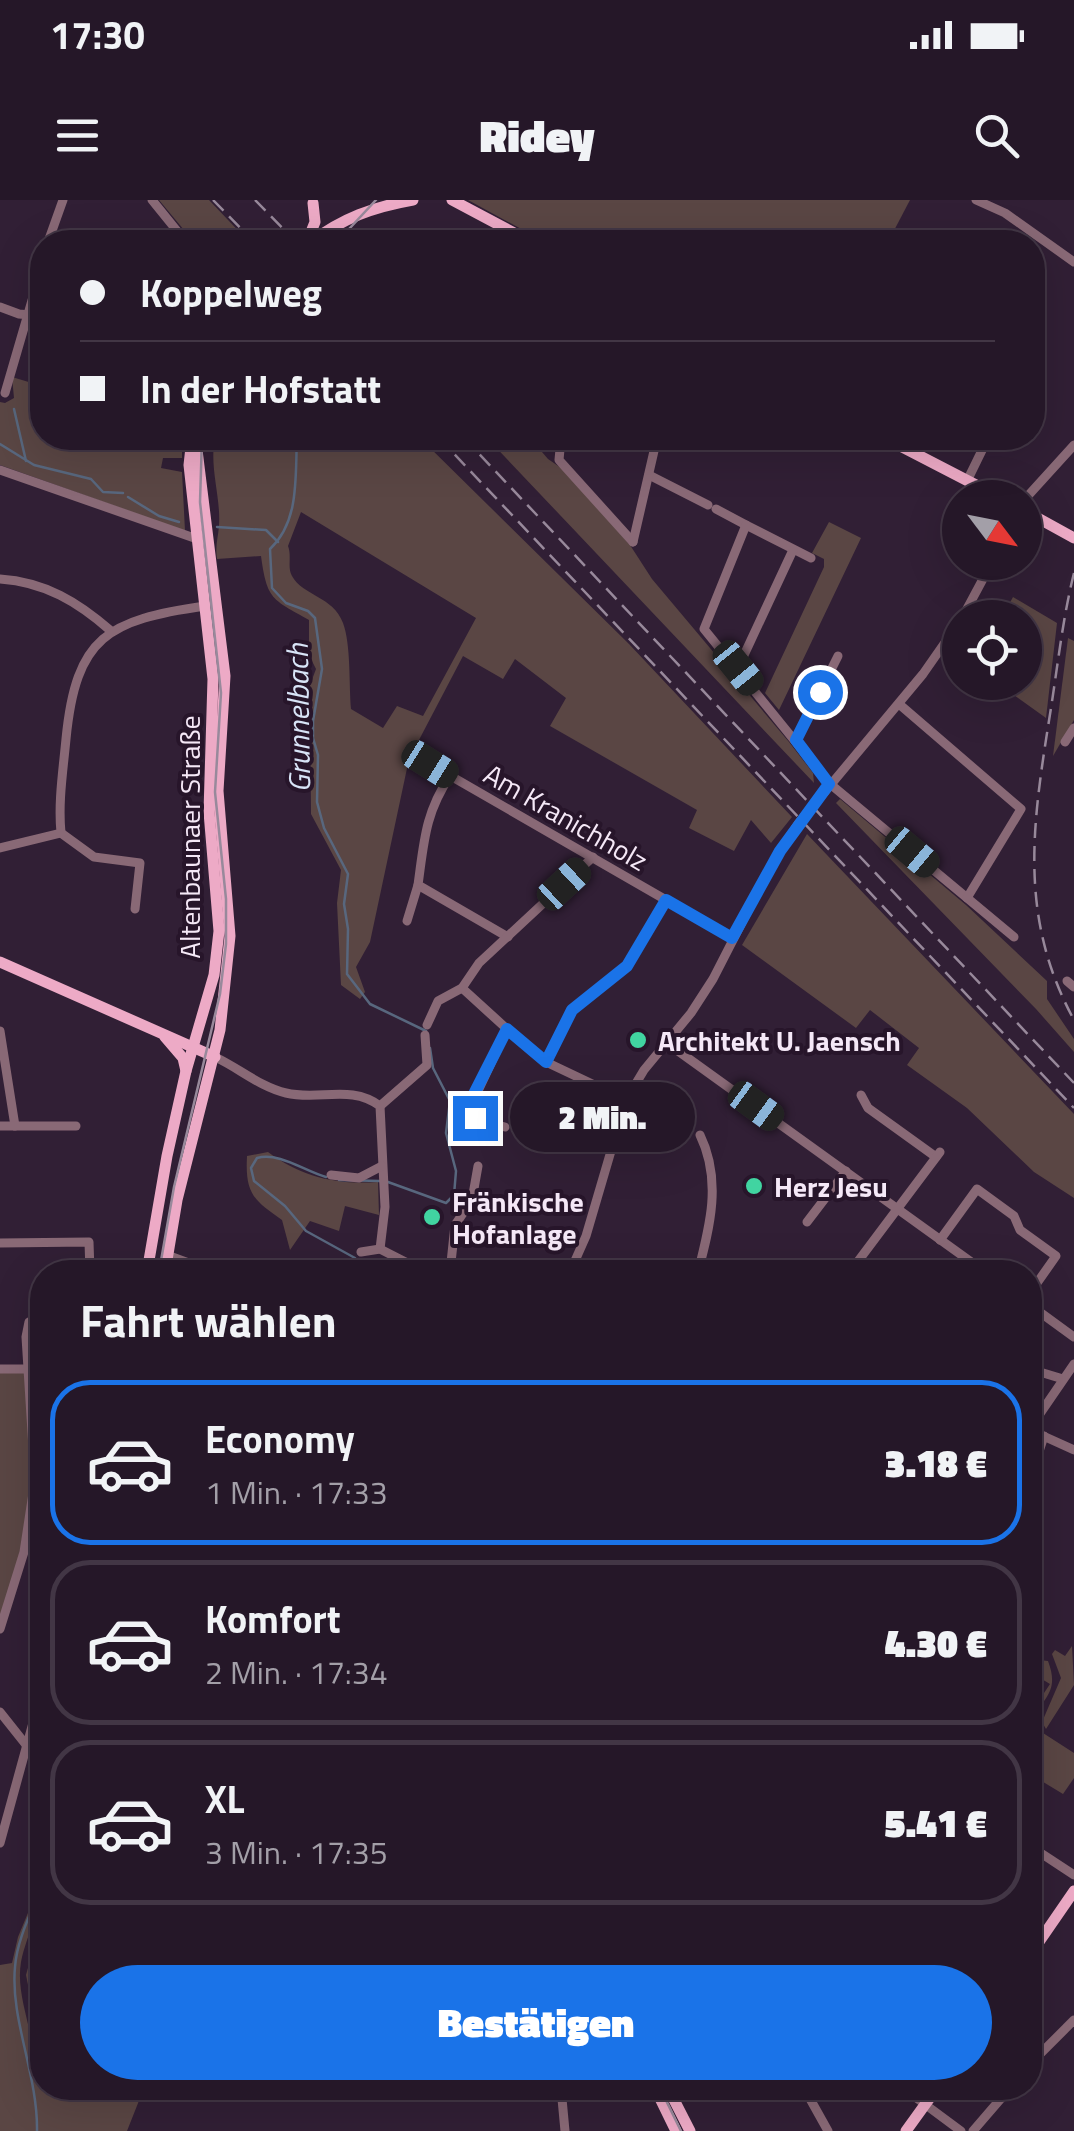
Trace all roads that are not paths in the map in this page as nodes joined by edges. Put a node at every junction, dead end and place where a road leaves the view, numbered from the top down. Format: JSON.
{"nodes":[{"id":1,"x":63,"y":200,"type":"edge"},
{"id":2,"x":152,"y":200,"type":"edge"},
{"id":3,"x":413,"y":200,"type":"edge"},
{"id":4,"x":452,"y":200,"type":"edge"},
{"id":5,"x":976,"y":200,"type":"edge"},
{"id":6,"x":312,"y":201,"type":"edge"},
{"id":7,"x":330,"y":228,"type":"junction"},
{"id":8,"x":52,"y":230,"type":"edge"},
{"id":9,"x":176,"y":230,"type":"edge"},
{"id":10,"x":312,"y":230,"type":"edge"},
{"id":11,"x":327,"y":230,"type":"edge"},
{"id":12,"x":508,"y":230,"type":"edge"},
{"id":13,"x":1030,"y":230,"type":"edge"},
{"id":14,"x":1045,"y":241,"type":"edge"},
{"id":15,"x":1074,"y":262,"type":"edge"},
{"id":16,"x":0,"y":307,"type":"edge"},
{"id":17,"x":30,"y":314,"type":"joint"},
{"id":18,"x":5,"y":394,"type":"dead end"},
{"id":19,"x":1074,"y":445,"type":"edge"},
{"id":20,"x":191,"y":450,"type":"edge"},
{"id":21,"x":560,"y":450,"type":"edge"},
{"id":22,"x":655,"y":450,"type":"edge"},
{"id":23,"x":909,"y":450,"type":"edge"},
{"id":24,"x":982,"y":450,"type":"edge"},
{"id":25,"x":0,"y":470,"type":"edge"},
{"id":26,"x":648,"y":475,"type":"junction"},
{"id":27,"x":968,"y":479,"type":"joint"},
{"id":28,"x":1042,"y":481,"type":"edge"},
{"id":29,"x":1042,"y":520,"type":"edge"},
{"id":30,"x":746,"y":525,"type":"junction"},
{"id":31,"x":1074,"y":538,"type":"edge"},
{"id":32,"x":202,"y":540,"type":"junction"},
{"id":33,"x":794,"y":550,"type":"junction"},
{"id":34,"x":812,"y":558,"type":"dead end"},
{"id":35,"x":0,"y":579,"type":"edge"},
{"id":36,"x":205,"y":606,"type":"junction"},
{"id":37,"x":111,"y":631,"type":"junction"},
{"id":38,"x":942,"y":645,"type":"edge"},
{"id":39,"x":838,"y":656,"type":"dead end"},
{"id":40,"x":738,"y":668,"type":"junction"},
{"id":41,"x":898,"y":704,"type":"junction"},
{"id":42,"x":1074,"y":728,"type":"edge"},
{"id":43,"x":796,"y":740,"type":"junction"},
{"id":44,"x":1064,"y":742,"type":"dead end"},
{"id":45,"x":430,"y":764,"type":"dead end"},
{"id":46,"x":450,"y":776,"type":"junction"},
{"id":47,"x":829,"y":784,"type":"junction"},
{"id":48,"x":62,"y":834,"type":"junction"},
{"id":49,"x":0,"y":848,"type":"edge"},
{"id":50,"x":592,"y":858,"type":"junction"},
{"id":51,"x":418,"y":885,"type":"junction"},
{"id":52,"x":968,"y":898,"type":"junction"},
{"id":53,"x":666,"y":900,"type":"junction"},
{"id":54,"x":135,"y":909,"type":"dead end"},
{"id":55,"x":407,"y":922,"type":"dead end"},
{"id":56,"x":508,"y":937,"type":"junction"},
{"id":57,"x":1014,"y":937,"type":"dead end"},
{"id":58,"x":732,"y":938,"type":"junction"},
{"id":59,"x":0,"y":962,"type":"edge"},
{"id":60,"x":462,"y":988,"type":"junction"},
{"id":61,"x":507,"y":1029,"type":"junction"},
{"id":62,"x":0,"y":1031,"type":"edge"},
{"id":63,"x":162,"y":1034,"type":"junction"},
{"id":64,"x":667,"y":1043,"type":"junction"},
{"id":65,"x":193,"y":1047,"type":"junction"},
{"id":66,"x":214,"y":1057,"type":"junction"},
{"id":67,"x":546,"y":1062,"type":"junction"},
{"id":68,"x":186,"y":1071,"type":"junction"},
{"id":69,"x":860,"y":1095,"type":"dead end"},
{"id":70,"x":626,"y":1100,"type":"junction"},
{"id":71,"x":380,"y":1106,"type":"junction"},
{"id":72,"x":0,"y":1126,"type":"edge"},
{"id":73,"x":15,"y":1126,"type":"junction"},
{"id":74,"x":76,"y":1126,"type":"dead end"},
{"id":75,"x":505,"y":1128,"type":"dead end"},
{"id":76,"x":700,"y":1135,"type":"dead end"},
{"id":77,"x":478,"y":1166,"type":"dead end"},
{"id":78,"x":383,"y":1170,"type":"junction"},
{"id":79,"x":846,"y":1172,"type":"junction"},
{"id":80,"x":331,"y":1175,"type":"dead end"},
{"id":81,"x":898,"y":1209,"type":"junction"},
{"id":82,"x":807,"y":1222,"type":"dead end"},
{"id":83,"x":940,"y":1240,"type":"junction"},
{"id":84,"x":0,"y":1242,"type":"edge"},
{"id":85,"x":380,"y":1248,"type":"junction"},
{"id":86,"x":361,"y":1252,"type":"dead end"},
{"id":87,"x":167,"y":1255,"type":"junction"},
{"id":88,"x":90,"y":1260,"type":"edge"},
{"id":89,"x":149,"y":1260,"type":"edge"},
{"id":90,"x":166,"y":1260,"type":"edge"},
{"id":91,"x":181,"y":1260,"type":"edge"},
{"id":92,"x":402,"y":1260,"type":"edge"},
{"id":93,"x":451,"y":1260,"type":"edge"},
{"id":94,"x":575,"y":1260,"type":"edge"},
{"id":95,"x":701,"y":1260,"type":"edge"},
{"id":96,"x":859,"y":1260,"type":"edge"},
{"id":97,"x":968,"y":1260,"type":"edge"},
{"id":98,"x":1042,"y":1276,"type":"edge"},
{"id":99,"x":1042,"y":1314,"type":"edge"},
{"id":100,"x":30,"y":1322,"type":"edge"},
{"id":101,"x":1074,"y":1337,"type":"edge"},
{"id":102,"x":1074,"y":1364,"type":"edge"},
{"id":103,"x":27,"y":1368,"type":"junction"},
{"id":104,"x":30,"y":1368,"type":"edge"},
{"id":105,"x":0,"y":1369,"type":"edge"},
{"id":106,"x":1042,"y":1372,"type":"edge"},
{"id":107,"x":1063,"y":1379,"type":"junction"},
{"id":108,"x":30,"y":1405,"type":"edge"},
{"id":109,"x":1042,"y":1410,"type":"edge"},
{"id":110,"x":1044,"y":1436,"type":"joint"},
{"id":111,"x":1042,"y":1442,"type":"edge"},
{"id":112,"x":1074,"y":1450,"type":"edge"},
{"id":113,"x":30,"y":1516,"type":"edge"},
{"id":114,"x":0,"y":1629,"type":"edge"},
{"id":115,"x":0,"y":1712,"type":"edge"},
{"id":116,"x":30,"y":1735,"type":"edge"},
{"id":117,"x":27,"y":1746,"type":"junction"},
{"id":118,"x":0,"y":1843,"type":"edge"},
{"id":119,"x":1042,"y":1854,"type":"edge"},
{"id":120,"x":1074,"y":1874,"type":"edge"},
{"id":121,"x":1074,"y":1890,"type":"edge"},
{"id":122,"x":1042,"y":1937,"type":"edge"},
{"id":123,"x":1074,"y":2020,"type":"edge"},
{"id":124,"x":1042,"y":2052,"type":"edge"},
{"id":125,"x":562,"y":2100,"type":"edge"},
{"id":126,"x":661,"y":2100,"type":"edge"},
{"id":127,"x":674,"y":2100,"type":"edge"},
{"id":128,"x":811,"y":2100,"type":"edge"},
{"id":129,"x":920,"y":2100,"type":"edge"},
{"id":130,"x":929,"y":2100,"type":"edge"},
{"id":131,"x":1000,"y":2100,"type":"edge"},
{"id":132,"x":926,"y":2104,"type":"junction"},
{"id":133,"x":565,"y":2131,"type":"edge"},
{"id":134,"x":676,"y":2131,"type":"edge"},
{"id":135,"x":690,"y":2131,"type":"edge"},
{"id":136,"x":828,"y":2131,"type":"edge"},
{"id":137,"x":906,"y":2131,"type":"edge"},
{"id":138,"x":962,"y":2131,"type":"edge"},
{"id":139,"x":974,"y":2131,"type":"edge"}],
"edges":[{"from":1,"to":8,"type":"street"},
{"from":2,"to":9,"type":"street"},
{"from":3,"to":7,"type":"main road"},
{"from":4,"to":12,"type":"main road"},
{"from":5,"to":13,"type":"street"},
{"from":6,"to":7,"type":"main road"},
{"from":6,"to":10,"type":"main road"},
{"from":7,"to":11,"type":"main road"},
{"from":14,"to":15,"type":"street"},
{"from":16,"to":17,"type":"street"},
{"from":17,"to":18,"type":"street"},
{"from":19,"to":28,"type":"street"},
{"from":20,"to":32,"type":"main road","name":"Altenbaunaer Straße"},
{"from":21,"to":26,"type":"street"},
{"from":22,"to":26,"type":"street"},
{"from":23,"to":27,"type":"main road"},
{"from":24,"to":27,"type":"street"},
{"from":25,"to":32,"type":"street"},
{"from":26,"to":30,"type":"street"},
{"from":29,"to":31,"type":"main road"},
{"from":30,"to":33,"type":"street"},
{"from":30,"to":40,"type":"street"},
{"from":32,"to":36,"type":"main road","name":"Altenbaunaer Straße"},
{"from":32,"to":66,"type":"main road","name":"Altenbaunaer Straße"},
{"from":33,"to":34,"type":"street"},
{"from":33,"to":40,"type":"street"},
{"from":35,"to":37,"type":"street"},
{"from":36,"to":37,"type":"street"},
{"from":36,"to":65,"type":"main road","name":"Altenbaunaer Straße"},
{"from":37,"to":48,"type":"street"},
{"from":38,"to":41,"type":"street"},
{"from":39,"to":43,"type":"street"},
{"from":40,"to":43,"type":"street"},
{"from":41,"to":47,"type":"street"},
{"from":41,"to":52,"type":"street"},
{"from":42,"to":44,"type":"street"},
{"from":43,"to":47,"type":"street"},
{"from":45,"to":46,"type":"street","name":"Am Kranichholz"},
{"from":46,"to":50,"type":"street","name":"Am Kranichholz"},
{"from":46,"to":51,"type":"street"},
{"from":47,"to":52,"type":"street"},
{"from":47,"to":58,"type":"street"},
{"from":48,"to":49,"type":"street"},
{"from":48,"to":54,"type":"street"},
{"from":50,"to":53,"type":"street","name":"Am Kranichholz"},
{"from":50,"to":56,"type":"street"},
{"from":51,"to":55,"type":"street"},
{"from":51,"to":56,"type":"street"},
{"from":52,"to":57,"type":"street"},
{"from":53,"to":58,"type":"street","name":"Am Kranichholz"},
{"from":53,"to":67,"type":"street"},
{"from":56,"to":60,"type":"street"},
{"from":58,"to":64,"type":"street"},
{"from":59,"to":63,"type":"main road"},
{"from":60,"to":61,"type":"street"},
{"from":60,"to":71,"type":"street"},
{"from":61,"to":67,"type":"street"},
{"from":61,"to":75,"type":"street"},
{"from":62,"to":73,"type":"street"},
{"from":63,"to":65,"type":"main road"},
{"from":63,"to":68,"type":"main road"},
{"from":64,"to":70,"type":"street"},
{"from":64,"to":79,"type":"street"},
{"from":65,"to":66,"type":"main road"},
{"from":65,"to":68,"type":"main road","name":"Altenbaunaer Straße"},
{"from":66,"to":71,"type":"street"},
{"from":66,"to":87,"type":"main road","name":"Altenbaunaer Straße"},
{"from":67,"to":70,"type":"street"},
{"from":68,"to":89,"type":"main road","name":"Altenbaunaer Straße"},
{"from":69,"to":81,"type":"street"},
{"from":70,"to":94,"type":"street"},
{"from":71,"to":78,"type":"street"},
{"from":72,"to":73,"type":"street"},
{"from":73,"to":74,"type":"street"},
{"from":76,"to":95,"type":"street"},
{"from":77,"to":93,"type":"street"},
{"from":78,"to":80,"type":"street"},
{"from":78,"to":85,"type":"street"},
{"from":79,"to":81,"type":"street"},
{"from":79,"to":82,"type":"street"},
{"from":81,"to":83,"type":"street"},
{"from":81,"to":96,"type":"street"},
{"from":83,"to":97,"type":"street"},
{"from":83,"to":98,"type":"street"},
{"from":84,"to":88,"type":"street"},
{"from":85,"to":86,"type":"street"},
{"from":85,"to":92,"type":"street"},
{"from":87,"to":90,"type":"main road","name":"Altenbaunaer Straße"},
{"from":87,"to":91,"type":"street"},
{"from":99,"to":101,"type":"street"},
{"from":100,"to":103,"type":"street"},
{"from":102,"to":107,"type":"street"},
{"from":103,"to":104,"type":"street"},
{"from":103,"to":105,"type":"street"},
{"from":103,"to":108,"type":"street"},
{"from":106,"to":107,"type":"street"},
{"from":107,"to":109,"type":"street"},
{"from":110,"to":111,"type":"street"},
{"from":110,"to":112,"type":"street"},
{"from":113,"to":114,"type":"street"},
{"from":115,"to":117,"type":"street"},
{"from":116,"to":117,"type":"street"},
{"from":117,"to":118,"type":"street"},
{"from":119,"to":120,"type":"street"},
{"from":121,"to":122,"type":"main road"},
{"from":123,"to":124,"type":"street"},
{"from":125,"to":133,"type":"street"},
{"from":126,"to":134,"type":"main road"},
{"from":127,"to":135,"type":"main road"},
{"from":128,"to":136,"type":"street"},
{"from":129,"to":132,"type":"street"},
{"from":130,"to":132,"type":"main road"},
{"from":131,"to":139,"type":"street"},
{"from":132,"to":137,"type":"main road"},
{"from":132,"to":138,"type":"street"}]}
